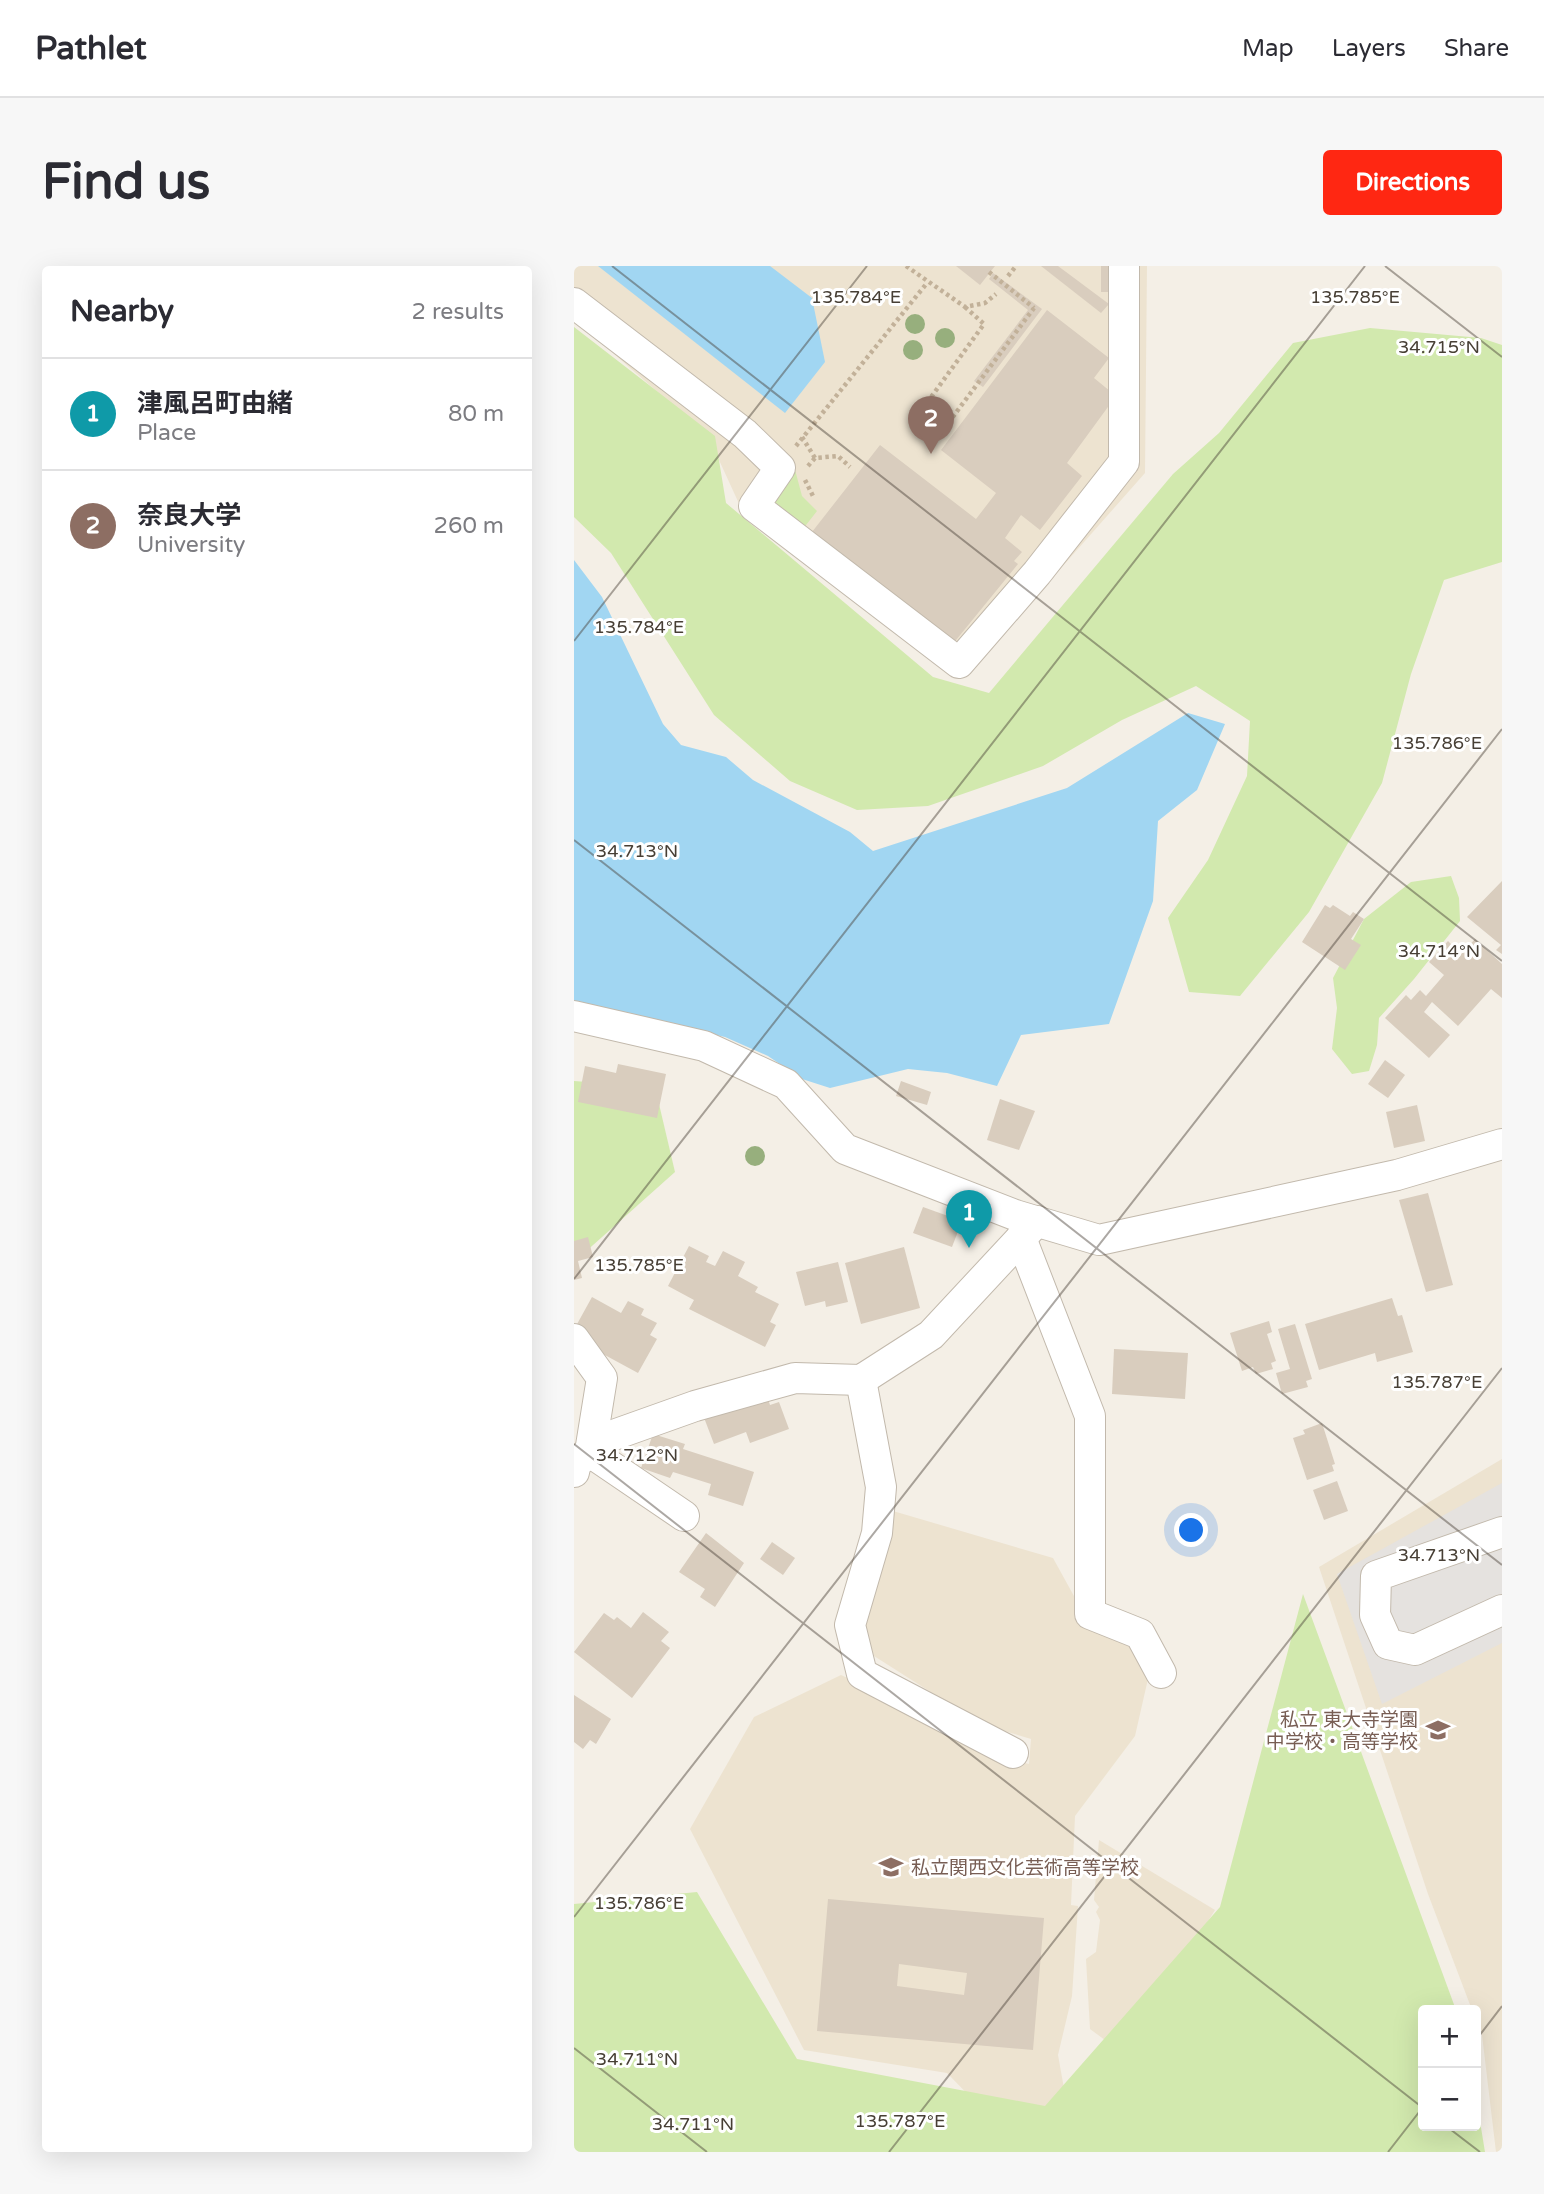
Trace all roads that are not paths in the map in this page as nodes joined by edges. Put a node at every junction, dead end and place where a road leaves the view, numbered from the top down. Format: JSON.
{"nodes":[{"id":1,"x":1124,"y":266,"type":"edge"},
{"id":2,"x":574,"y":303,"type":"edge"},
{"id":3,"x":574,"y":1016,"type":"edge"},
{"id":4,"x":1502,"y":1144,"type":"edge"},
{"id":5,"x":1029,"y":1230,"type":"junction"},
{"id":6,"x":574,"y":1339,"type":"edge"},
{"id":7,"x":862,"y":1380,"type":"junction"},
{"id":8,"x":582,"y":1462,"type":"edge"},
{"id":9,"x":684,"y":1516,"type":"dead end"},
{"id":10,"x":1502,"y":1532,"type":"edge"},
{"id":11,"x":1502,"y":1610,"type":"edge"},
{"id":12,"x":1161,"y":1673,"type":"dead end"},
{"id":13,"x":1013,"y":1754,"type":"dead end"}],
"edges":[{"from":1,"to":2,"type":"street"},
{"from":3,"to":5,"type":"street"},
{"from":4,"to":5,"type":"street"},
{"from":5,"to":7,"type":"street"},
{"from":5,"to":12,"type":"street"},
{"from":6,"to":8,"type":"street"},
{"from":7,"to":8,"type":"street"},
{"from":7,"to":13,"type":"street"},
{"from":8,"to":9,"type":"street"},
{"from":10,"to":11,"type":"street"}]}
